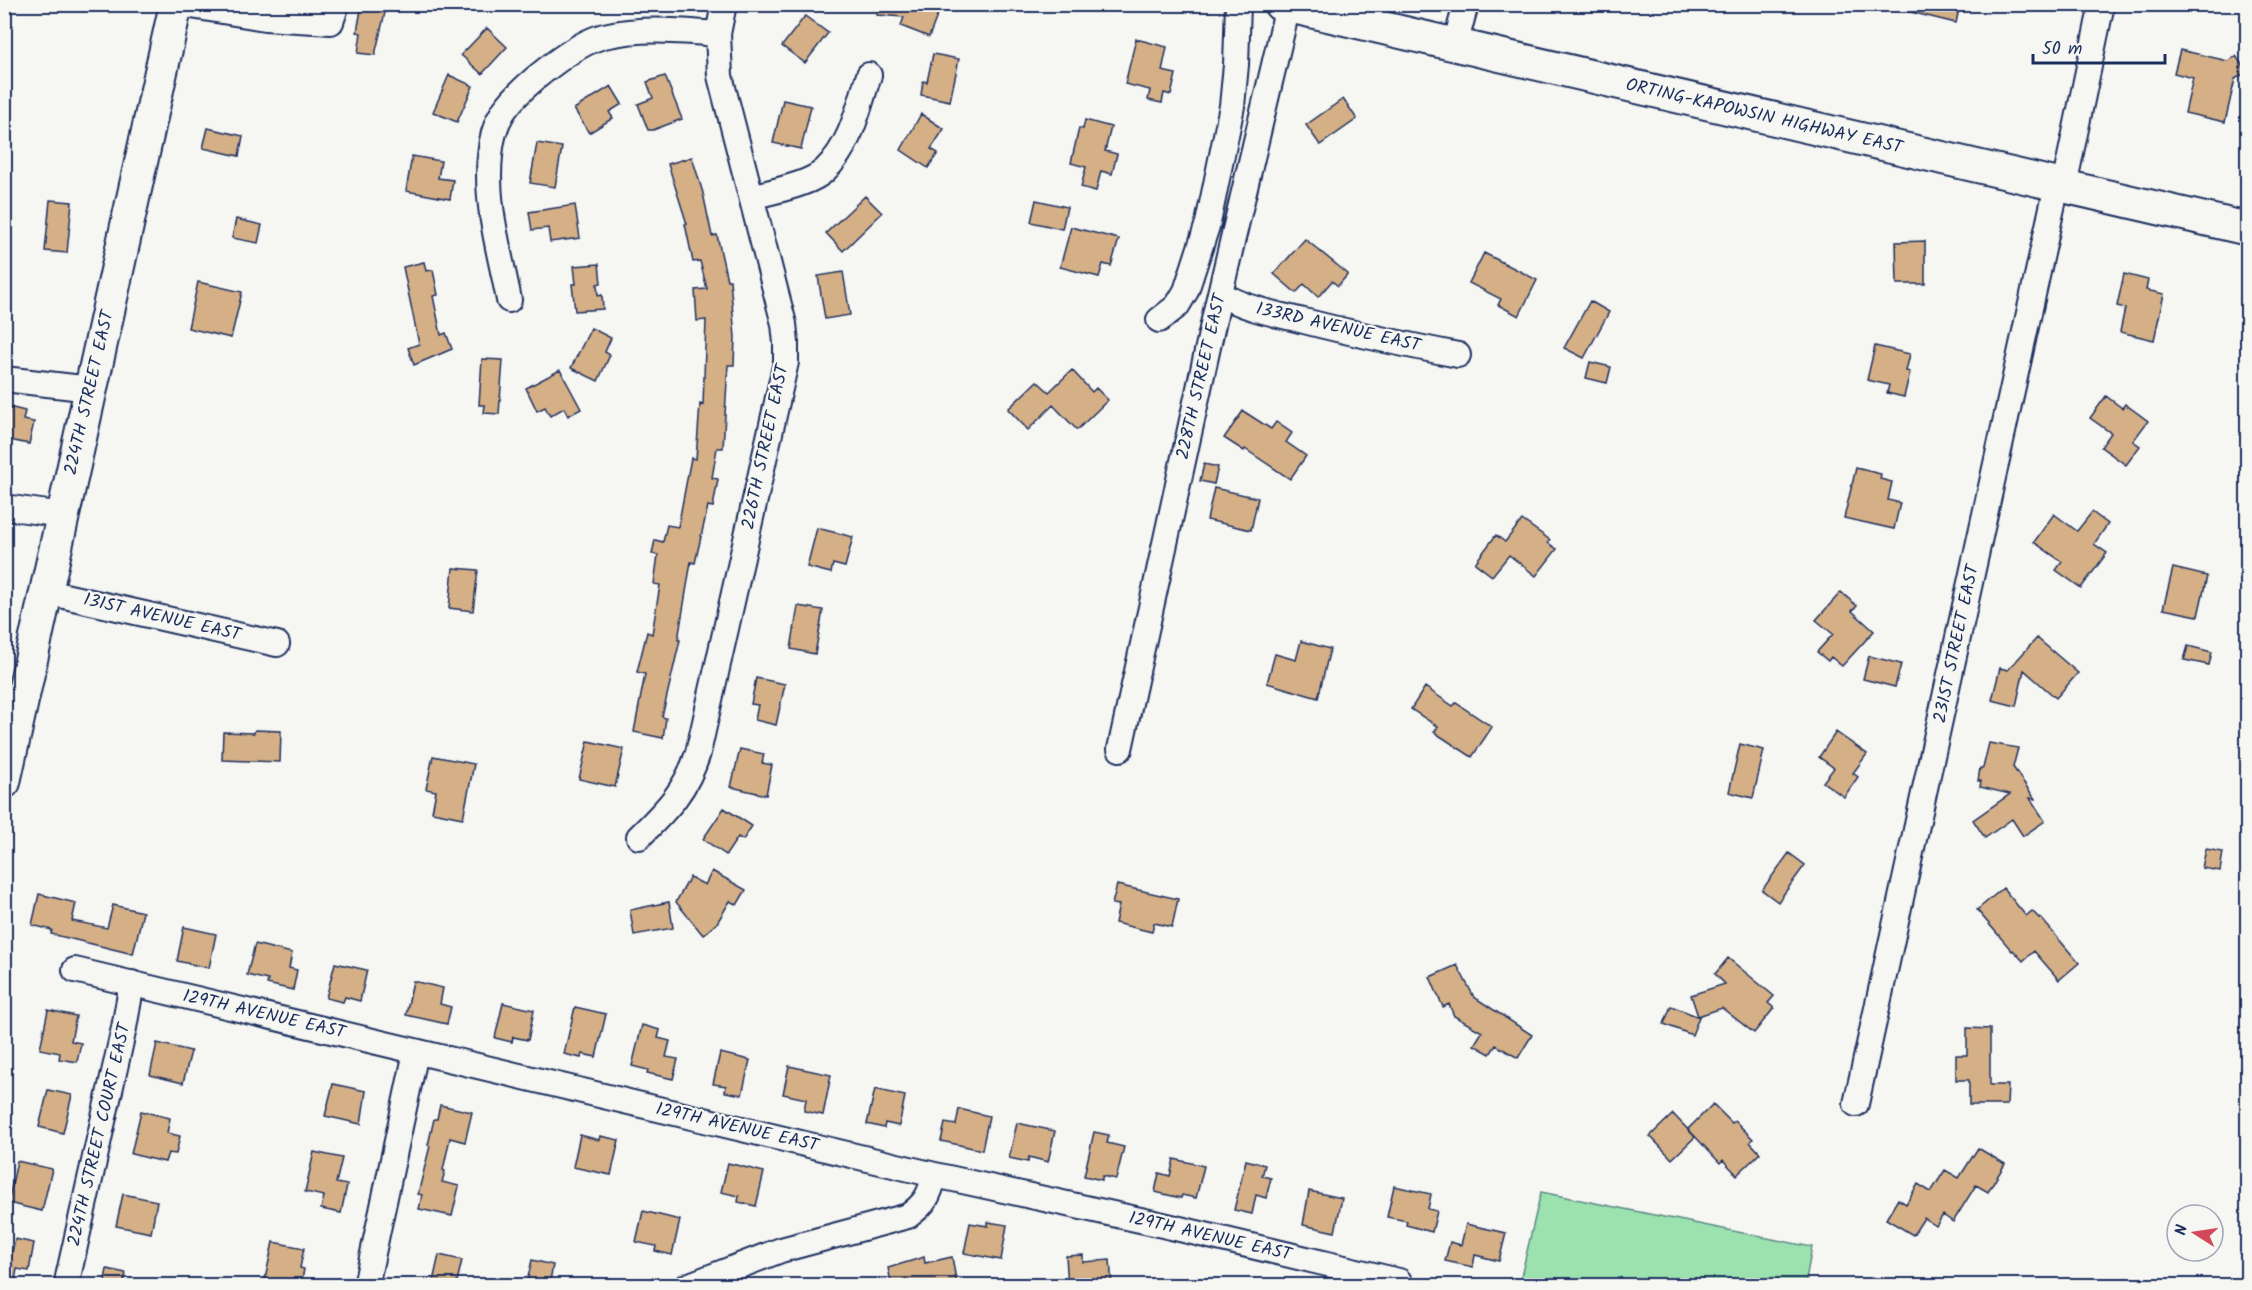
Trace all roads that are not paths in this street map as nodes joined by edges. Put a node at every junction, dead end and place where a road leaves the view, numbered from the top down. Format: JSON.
{"nodes":[{"id":1,"x":178,"y":4,"type":"edge"},
{"id":2,"x":337,"y":4,"type":"edge"},
{"id":3,"x":724,"y":4,"type":"edge"},
{"id":4,"x":1238,"y":4,"type":"edge"},
{"id":5,"x":1466,"y":4,"type":"edge"},
{"id":6,"x":2102,"y":4,"type":"edge"},
{"id":7,"x":1284,"y":5,"type":"edge"},
{"id":8,"x":220,"y":8,"type":"edge"},
{"id":9,"x":718,"y":34,"type":"junction"},
{"id":10,"x":1455,"y":45,"type":"junction"},
{"id":11,"x":869,"y":75,"type":"dead end"},
{"id":12,"x":2061,"y":186,"type":"junction"},
{"id":13,"x":752,"y":197,"type":"junction"},
{"id":14,"x":2247,"y":229,"type":"edge"},
{"id":15,"x":1221,"y":294,"type":"junction"},
{"id":16,"x":509,"y":300,"type":"dead end"},
{"id":17,"x":1159,"y":320,"type":"dead end"},
{"id":18,"x":1458,"y":355,"type":"dead end"},
{"id":19,"x":4,"y":379,"type":"edge"},
{"id":20,"x":91,"y":389,"type":"junction"},
{"id":21,"x":4,"y":507,"type":"edge"},
{"id":22,"x":63,"y":515,"type":"junction"},
{"id":23,"x":47,"y":592,"type":"junction"},
{"id":24,"x":277,"y":645,"type":"dead end"},
{"id":25,"x":1120,"y":749,"type":"dead end"},
{"id":26,"x":4,"y":782,"type":"edge"},
{"id":27,"x":639,"y":837,"type":"dead end"},
{"id":28,"x":75,"y":970,"type":"dead end"},
{"id":29,"x":132,"y":983,"type":"junction"},
{"id":30,"x":416,"y":1052,"type":"junction"},
{"id":31,"x":1856,"y":1104,"type":"dead end"},
{"id":32,"x":935,"y":1175,"type":"junction"},
{"id":33,"x":1400,"y":1281,"type":"dead end"},
{"id":34,"x":66,"y":1286,"type":"edge"},
{"id":35,"x":366,"y":1286,"type":"edge"},
{"id":36,"x":687,"y":1286,"type":"edge"}],
"edges":[{"from":1,"to":8,"type":"street"},
{"from":1,"to":20,"type":"main road","name":"224TH STREET EAST"},
{"from":2,"to":8,"type":"street"},
{"from":3,"to":9,"type":"street","name":"226TH STREET EAST"},
{"from":4,"to":17,"type":"street"},
{"from":5,"to":10,"type":"street"},
{"from":6,"to":12,"type":"street","name":"231ST STREET EAST"},
{"from":7,"to":10,"type":"main road","name":"ORTING-KAPOWSIN HIGHWAY EAST"},
{"from":7,"to":15,"type":"street","name":"228TH STREET EAST"},
{"from":9,"to":13,"type":"street","name":"226TH STREET EAST"},
{"from":9,"to":16,"type":"street"},
{"from":10,"to":12,"type":"main road","name":"ORTING-KAPOWSIN HIGHWAY EAST"},
{"from":11,"to":13,"type":"street"},
{"from":12,"to":14,"type":"main road","name":"ORTING-KAPOWSIN HIGHWAY EAST"},
{"from":12,"to":31,"type":"street","name":"231ST STREET EAST"},
{"from":13,"to":27,"type":"street","name":"226TH STREET EAST"},
{"from":15,"to":18,"type":"street","name":"133RD AVENUE EAST"},
{"from":15,"to":25,"type":"street","name":"228TH STREET EAST"},
{"from":19,"to":20,"type":"street"},
{"from":20,"to":22,"type":"main road","name":"224TH STREET EAST"},
{"from":21,"to":22,"type":"street"},
{"from":22,"to":23,"type":"main road","name":"224TH STREET EAST"},
{"from":23,"to":24,"type":"street","name":"131ST AVENUE EAST"},
{"from":23,"to":26,"type":"main road","name":"224TH STREET EAST"},
{"from":28,"to":29,"type":"street","name":"129TH AVENUE EAST"},
{"from":29,"to":30,"type":"street","name":"129TH AVENUE EAST"},
{"from":29,"to":34,"type":"street","name":"224TH STREET COURT EAST"},
{"from":30,"to":32,"type":"street","name":"129TH AVENUE EAST"},
{"from":30,"to":35,"type":"street"},
{"from":32,"to":33,"type":"street","name":"129TH AVENUE EAST"},
{"from":32,"to":36,"type":"street"}]}
